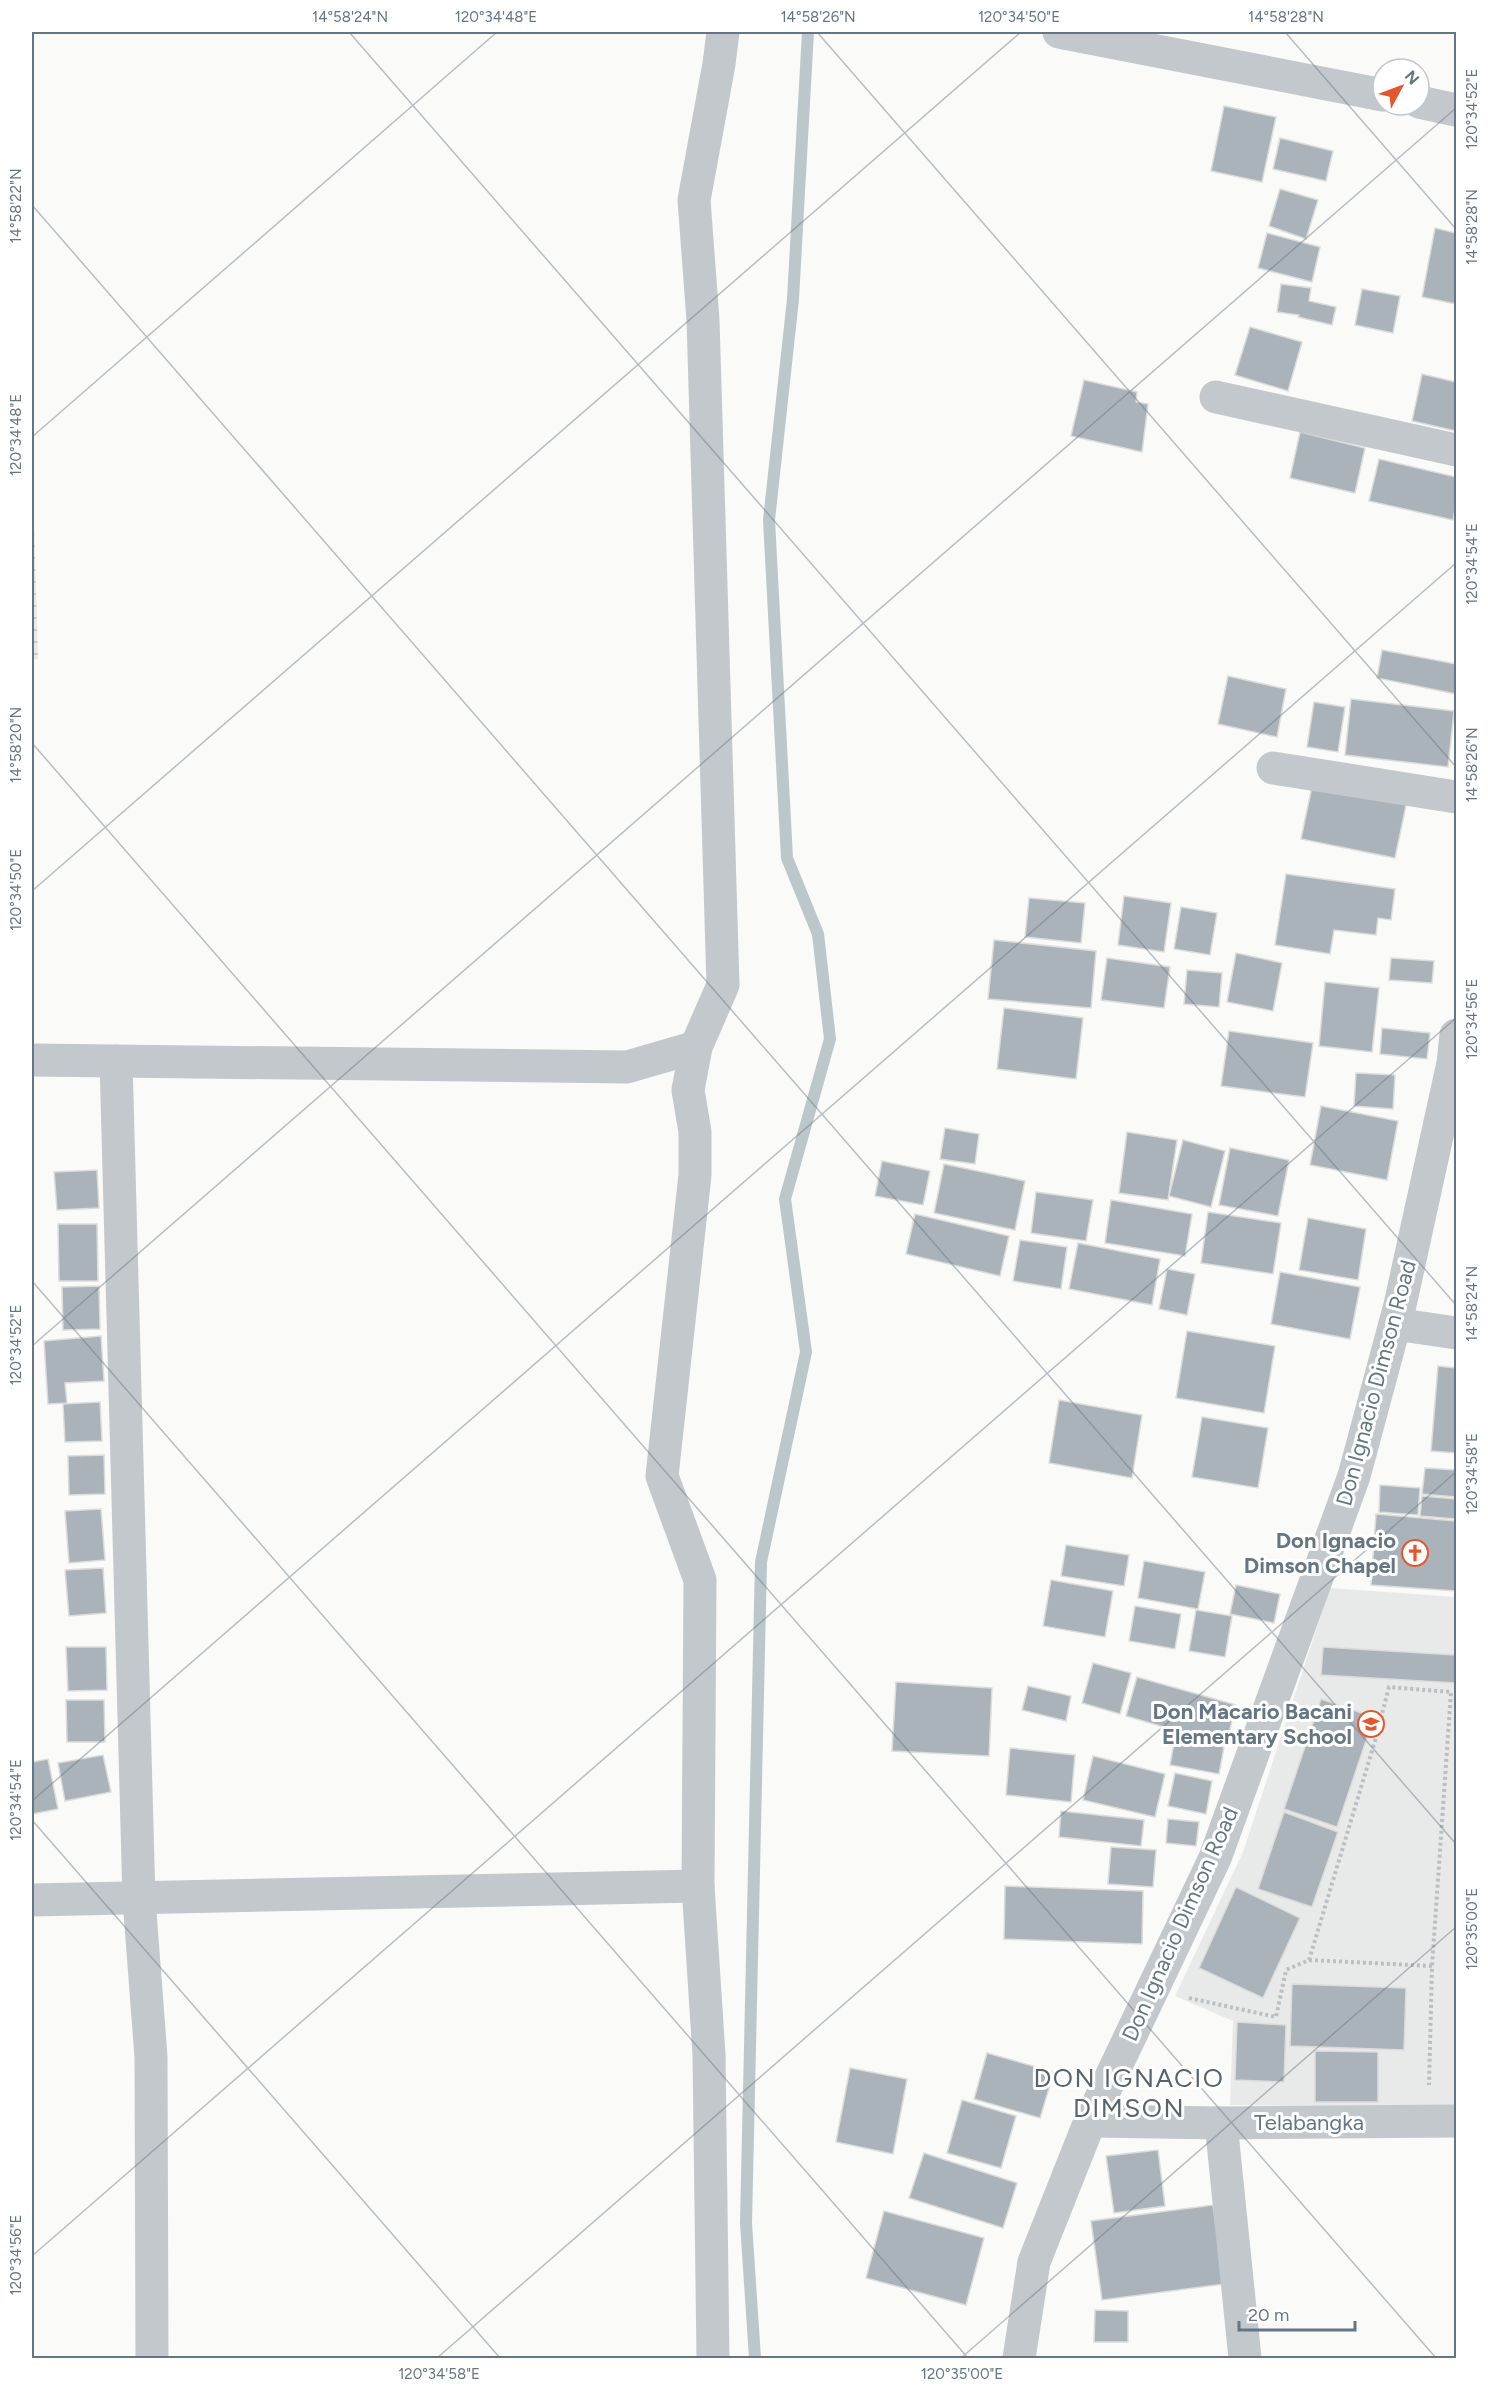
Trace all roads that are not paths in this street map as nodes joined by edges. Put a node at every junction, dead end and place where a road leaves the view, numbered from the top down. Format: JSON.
{"nodes":[{"id":1,"x":723,"y":32,"type":"edge"},
{"id":2,"x":1059,"y":32,"type":"edge"},
{"id":3,"x":1371,"y":93,"type":"edge"},
{"id":4,"x":1431,"y":105,"type":"edge"},
{"id":5,"x":1456,"y":110,"type":"edge"},
{"id":6,"x":1216,"y":397,"type":"dead end"},
{"id":7,"x":1456,"y":450,"type":"edge"},
{"id":8,"x":1273,"y":768,"type":"dead end"},
{"id":9,"x":1456,"y":797,"type":"edge"},
{"id":10,"x":696,"y":1047,"type":"junction"},
{"id":11,"x":1455,"y":1054,"type":"edge"},
{"id":12,"x":32,"y":1060,"type":"edge"},
{"id":13,"x":116,"y":1061,"type":"junction"},
{"id":14,"x":1395,"y":1324,"type":"junction"},
{"id":15,"x":1456,"y":1333,"type":"edge"},
{"id":16,"x":698,"y":1886,"type":"junction"},
{"id":17,"x":139,"y":1899,"type":"junction"},
{"id":18,"x":32,"y":1900,"type":"edge"},
{"id":19,"x":1090,"y":2121,"type":"junction"},
{"id":20,"x":1442,"y":2121,"type":"edge"},
{"id":21,"x":1221,"y":2123,"type":"junction"},
{"id":22,"x":152,"y":2358,"type":"edge"},
{"id":23,"x":713,"y":2358,"type":"edge"},
{"id":24,"x":1019,"y":2358,"type":"edge"},
{"id":25,"x":1245,"y":2358,"type":"edge"}],
"edges":[{"from":1,"to":10,"type":"street"},
{"from":2,"to":3,"type":"street"},
{"from":4,"to":5,"type":"street"},
{"from":6,"to":7,"type":"street"},
{"from":8,"to":9,"type":"street"},
{"from":10,"to":13,"type":"street"},
{"from":10,"to":16,"type":"street"},
{"from":11,"to":14,"type":"street","name":"Don Ignacio Dimson Road"},
{"from":12,"to":13,"type":"street"},
{"from":13,"to":17,"type":"street"},
{"from":14,"to":15,"type":"street"},
{"from":14,"to":19,"type":"street","name":"Don Ignacio Dimson Road"},
{"from":16,"to":17,"type":"street"},
{"from":16,"to":23,"type":"street"},
{"from":17,"to":18,"type":"street"},
{"from":17,"to":22,"type":"street"},
{"from":19,"to":21,"type":"street","name":"Telabangka"},
{"from":19,"to":24,"type":"street","name":"Don Ignacio Dimson Road"},
{"from":20,"to":21,"type":"street","name":"Telabangka"},
{"from":21,"to":25,"type":"street"}]}
